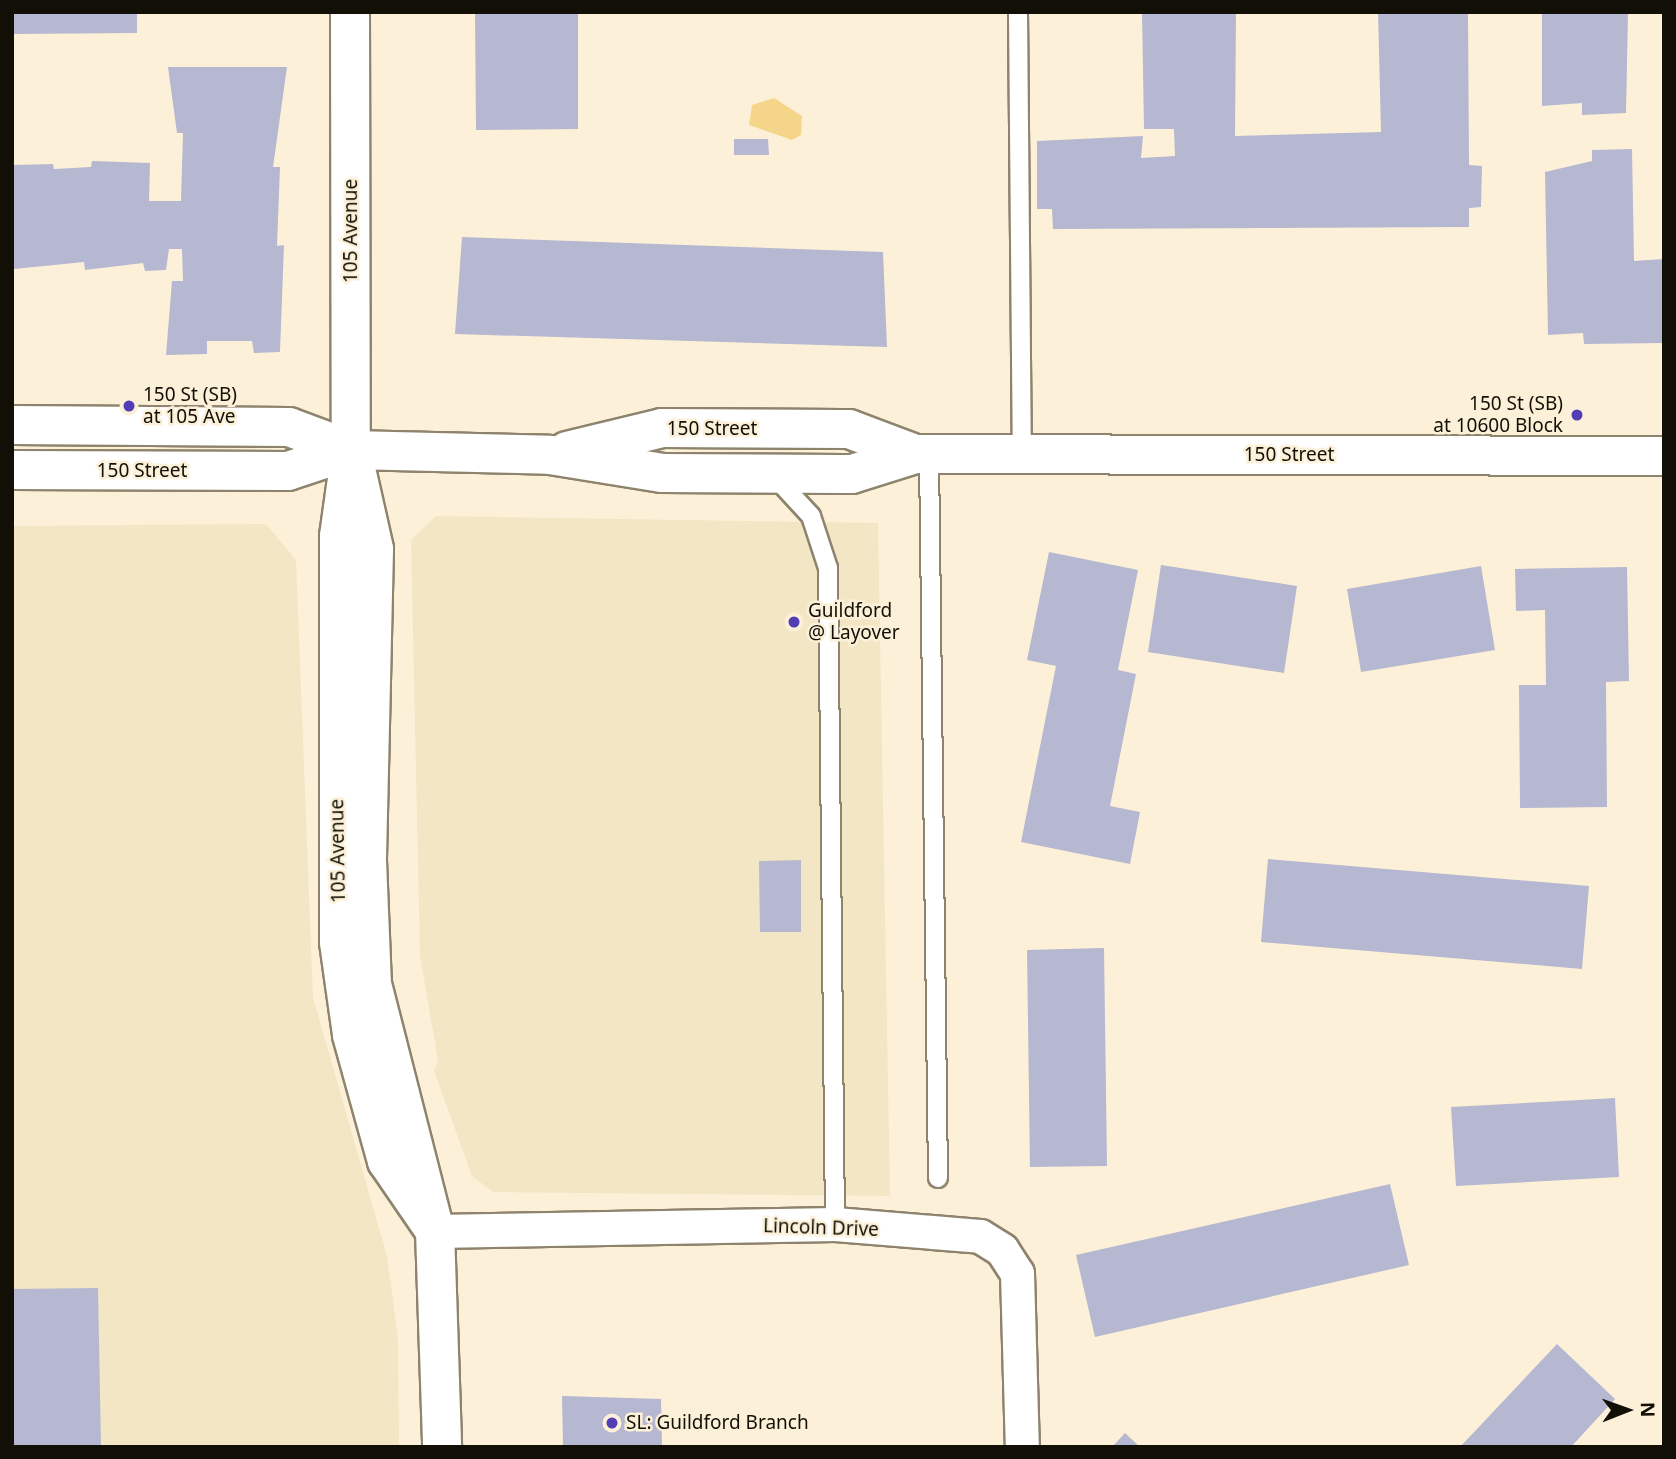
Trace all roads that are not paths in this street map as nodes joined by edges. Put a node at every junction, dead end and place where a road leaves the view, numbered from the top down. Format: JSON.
{"nodes":[{"id":1,"x":350,"y":12,"type":"edge"},
{"id":2,"x":1017,"y":12,"type":"edge"},
{"id":3,"x":12,"y":425,"type":"edge"},
{"id":4,"x":351,"y":450,"type":"junction"},
{"id":5,"x":922,"y":454,"type":"junction"},
{"id":6,"x":550,"y":455,"type":"junction"},
{"id":7,"x":1022,"y":455,"type":"junction"},
{"id":8,"x":1664,"y":456,"type":"edge"},
{"id":9,"x":12,"y":470,"type":"edge"},
{"id":10,"x":769,"y":473,"type":"junction"},
{"id":11,"x":938,"y":1178,"type":"dead end"},
{"id":12,"x":835,"y":1224,"type":"junction"},
{"id":13,"x":435,"y":1231,"type":"junction"},
{"id":14,"x":442,"y":1447,"type":"edge"},
{"id":15,"x":1022,"y":1447,"type":"edge"}],
"edges":[{"from":1,"to":4,"type":"main road","name":"105 Avenue"},
{"from":2,"to":7,"type":"lane"},
{"from":3,"to":4,"type":"main road","name":"150 Street"},
{"from":4,"to":6,"type":"main road","name":"150 Street"},
{"from":4,"to":9,"type":"main road","name":"150 Street"},
{"from":4,"to":13,"type":"main road","name":"105 Avenue"},
{"from":5,"to":6,"type":"main road","name":"150 Street"},
{"from":5,"to":7,"type":"main road","name":"150 Street"},
{"from":5,"to":10,"type":"main road","name":"150 Street"},
{"from":5,"to":11,"type":"lane"},
{"from":6,"to":10,"type":"main road","name":"150 Street"},
{"from":7,"to":8,"type":"main road","name":"150 Street"},
{"from":10,"to":12,"type":"lane"},
{"from":12,"to":13,"type":"street","name":"Lincoln Drive"},
{"from":12,"to":15,"type":"street","name":"Lincoln Drive"},
{"from":13,"to":14,"type":"main road"}]}
